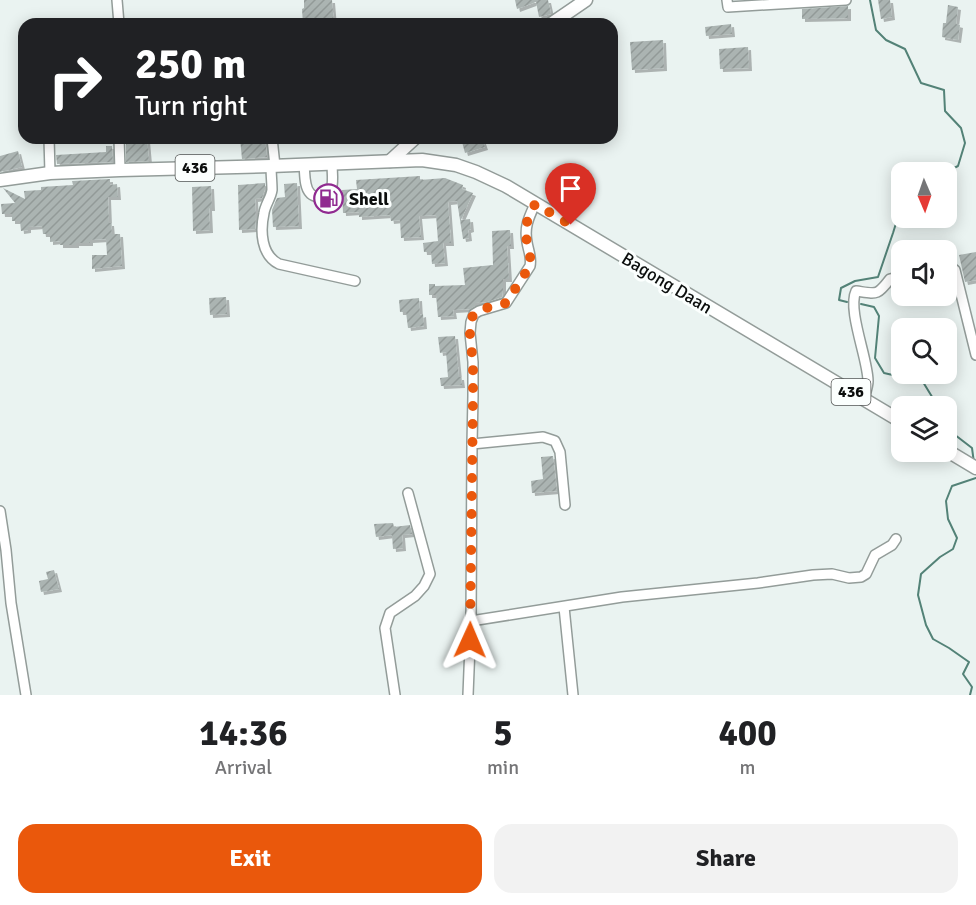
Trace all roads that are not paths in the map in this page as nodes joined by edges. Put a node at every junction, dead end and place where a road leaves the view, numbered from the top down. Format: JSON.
{"nodes":[{"id":1,"x":117,"y":0,"type":"edge"},
{"id":2,"x":586,"y":0,"type":"edge"},
{"id":3,"x":727,"y":0,"type":"edge"},
{"id":4,"x":846,"y":0,"type":"edge"},
{"id":5,"x":817,"y":1,"type":"edge"},
{"id":6,"x":783,"y":2,"type":"edge"},
{"id":7,"x":118,"y":18,"type":"edge"},
{"id":8,"x":560,"y":18,"type":"edge"},
{"id":9,"x":49,"y":144,"type":"edge"},
{"id":10,"x":119,"y":144,"type":"edge"},
{"id":11,"x":272,"y":144,"type":"edge"},
{"id":12,"x":408,"y":144,"type":"edge"},
{"id":13,"x":390,"y":160,"type":"junction"},
{"id":14,"x":332,"y":164,"type":"junction"},
{"id":15,"x":304,"y":165,"type":"junction"},
{"id":16,"x":273,"y":166,"type":"junction"},
{"id":17,"x":120,"y":170,"type":"junction"},
{"id":18,"x":50,"y":173,"type":"junction"},
{"id":19,"x":0,"y":180,"type":"edge"},
{"id":20,"x":535,"y":204,"type":"junction"},
{"id":21,"x":957,"y":274,"type":"edge"},
{"id":22,"x":891,"y":279,"type":"edge"},
{"id":23,"x":355,"y":281,"type":"dead end"},
{"id":24,"x":976,"y":355,"type":"edge"},
{"id":25,"x":864,"y":400,"type":"junction"},
{"id":26,"x":891,"y":416,"type":"edge"},
{"id":27,"x":472,"y":444,"type":"junction"},
{"id":28,"x":957,"y":456,"type":"edge"},
{"id":29,"x":976,"y":468,"type":"edge"},
{"id":30,"x":408,"y":493,"type":"dead end"},
{"id":31,"x":565,"y":505,"type":"dead end"},
{"id":32,"x":0,"y":511,"type":"edge"},
{"id":33,"x":896,"y":538,"type":"dead end"},
{"id":34,"x":564,"y":607,"type":"junction"},
{"id":35,"x":471,"y":621,"type":"junction"},
{"id":36,"x":26,"y":695,"type":"edge"},
{"id":37,"x":395,"y":695,"type":"edge"},
{"id":38,"x":468,"y":695,"type":"edge"},
{"id":39,"x":573,"y":695,"type":"edge"}],
"edges":[{"from":1,"to":7,"type":"street"},
{"from":2,"to":8,"type":"main road"},
{"from":3,"to":6,"type":"street"},
{"from":4,"to":5,"type":"street"},
{"from":5,"to":6,"type":"street"},
{"from":9,"to":18,"type":"street"},
{"from":10,"to":17,"type":"street"},
{"from":11,"to":16,"type":"street"},
{"from":12,"to":13,"type":"main road"},
{"from":13,"to":14,"type":"main road","number":"436"},
{"from":13,"to":20,"type":"main road","name":"Bagong Daan","number":"436"},
{"from":14,"to":15,"type":"main road","number":"436"},
{"from":14,"to":15,"type":"street"},
{"from":15,"to":16,"type":"main road","number":"436"},
{"from":16,"to":17,"type":"main road","number":"436"},
{"from":16,"to":23,"type":"street"},
{"from":17,"to":18,"type":"main road","number":"436"},
{"from":18,"to":19,"type":"main road","number":"436"},
{"from":20,"to":25,"type":"main road","name":"Bagong Daan","number":"436"},
{"from":20,"to":27,"type":"street"},
{"from":21,"to":24,"type":"street"},
{"from":22,"to":25,"type":"street"},
{"from":25,"to":26,"type":"main road","name":"Bagong Daan","number":"436"},
{"from":27,"to":31,"type":"street"},
{"from":27,"to":35,"type":"street"},
{"from":28,"to":29,"type":"main road"},
{"from":30,"to":37,"type":"street"},
{"from":32,"to":36,"type":"street"},
{"from":33,"to":34,"type":"street"},
{"from":34,"to":35,"type":"street"},
{"from":34,"to":39,"type":"street"},
{"from":35,"to":38,"type":"street"}]}
